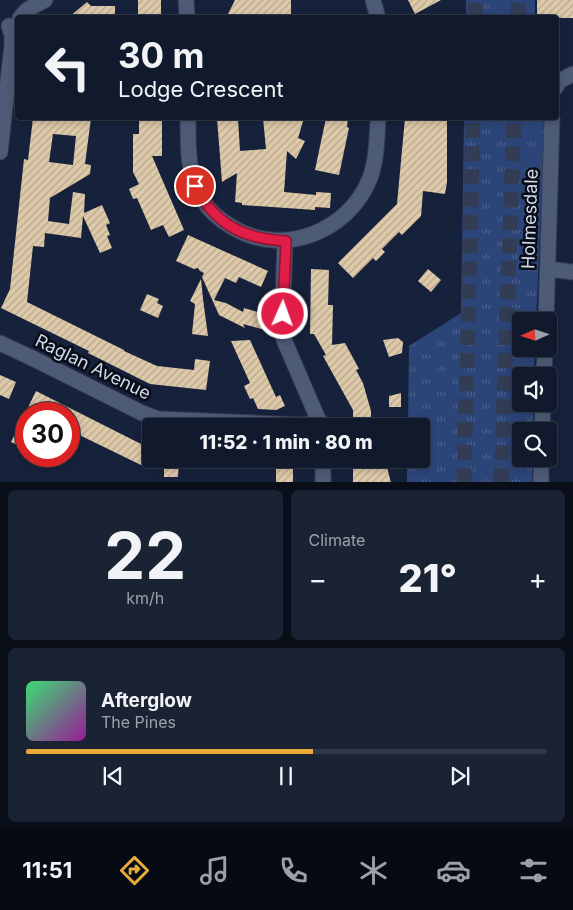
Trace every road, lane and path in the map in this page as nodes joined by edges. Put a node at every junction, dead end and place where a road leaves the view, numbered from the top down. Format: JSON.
{"nodes":[{"id":1,"x":45,"y":0,"type":"edge"},
{"id":2,"x":186,"y":0,"type":"edge"},
{"id":3,"x":372,"y":0,"type":"edge"},
{"id":4,"x":21,"y":15,"type":"edge"},
{"id":5,"x":187,"y":15,"type":"edge"},
{"id":6,"x":377,"y":15,"type":"edge"},
{"id":7,"x":12,"y":23,"type":"edge"},
{"id":8,"x":573,"y":74,"type":"edge"},
{"id":9,"x":559,"y":81,"type":"edge"},
{"id":10,"x":188,"y":120,"type":"edge"},
{"id":11,"x":378,"y":120,"type":"edge"},
{"id":12,"x":552,"y":120,"type":"edge"},
{"id":13,"x":0,"y":152,"type":"edge"},
{"id":14,"x":286,"y":241,"type":"junction"},
{"id":15,"x":548,"y":269,"type":"junction"},
{"id":16,"x":573,"y":272,"type":"edge"},
{"id":17,"x":546,"y":312,"type":"edge"},
{"id":18,"x":0,"y":344,"type":"edge"},
{"id":19,"x":155,"y":418,"type":"edge"},
{"id":20,"x":317,"y":418,"type":"edge"},
{"id":21,"x":541,"y":467,"type":"edge"},
{"id":22,"x":323,"y":468,"type":"edge"},
{"id":23,"x":323,"y":482,"type":"edge"},
{"id":24,"x":541,"y":482,"type":"edge"}],
"edges":[{"from":1,"to":4,"type":"street"},
{"from":2,"to":5,"type":"street"},
{"from":3,"to":6,"type":"street"},
{"from":7,"to":13,"type":"street"},
{"from":8,"to":9,"type":"street"},
{"from":10,"to":14,"type":"street"},
{"from":11,"to":14,"type":"street"},
{"from":12,"to":15,"type":"street","name":"Holmesdale"},
{"from":14,"to":20,"type":"street"},
{"from":15,"to":16,"type":"street"},
{"from":15,"to":17,"type":"street","name":"Holmesdale"},
{"from":18,"to":19,"type":"street","name":"Raglan Avenue"},
{"from":21,"to":24,"type":"street"},
{"from":22,"to":23,"type":"street"}]}
